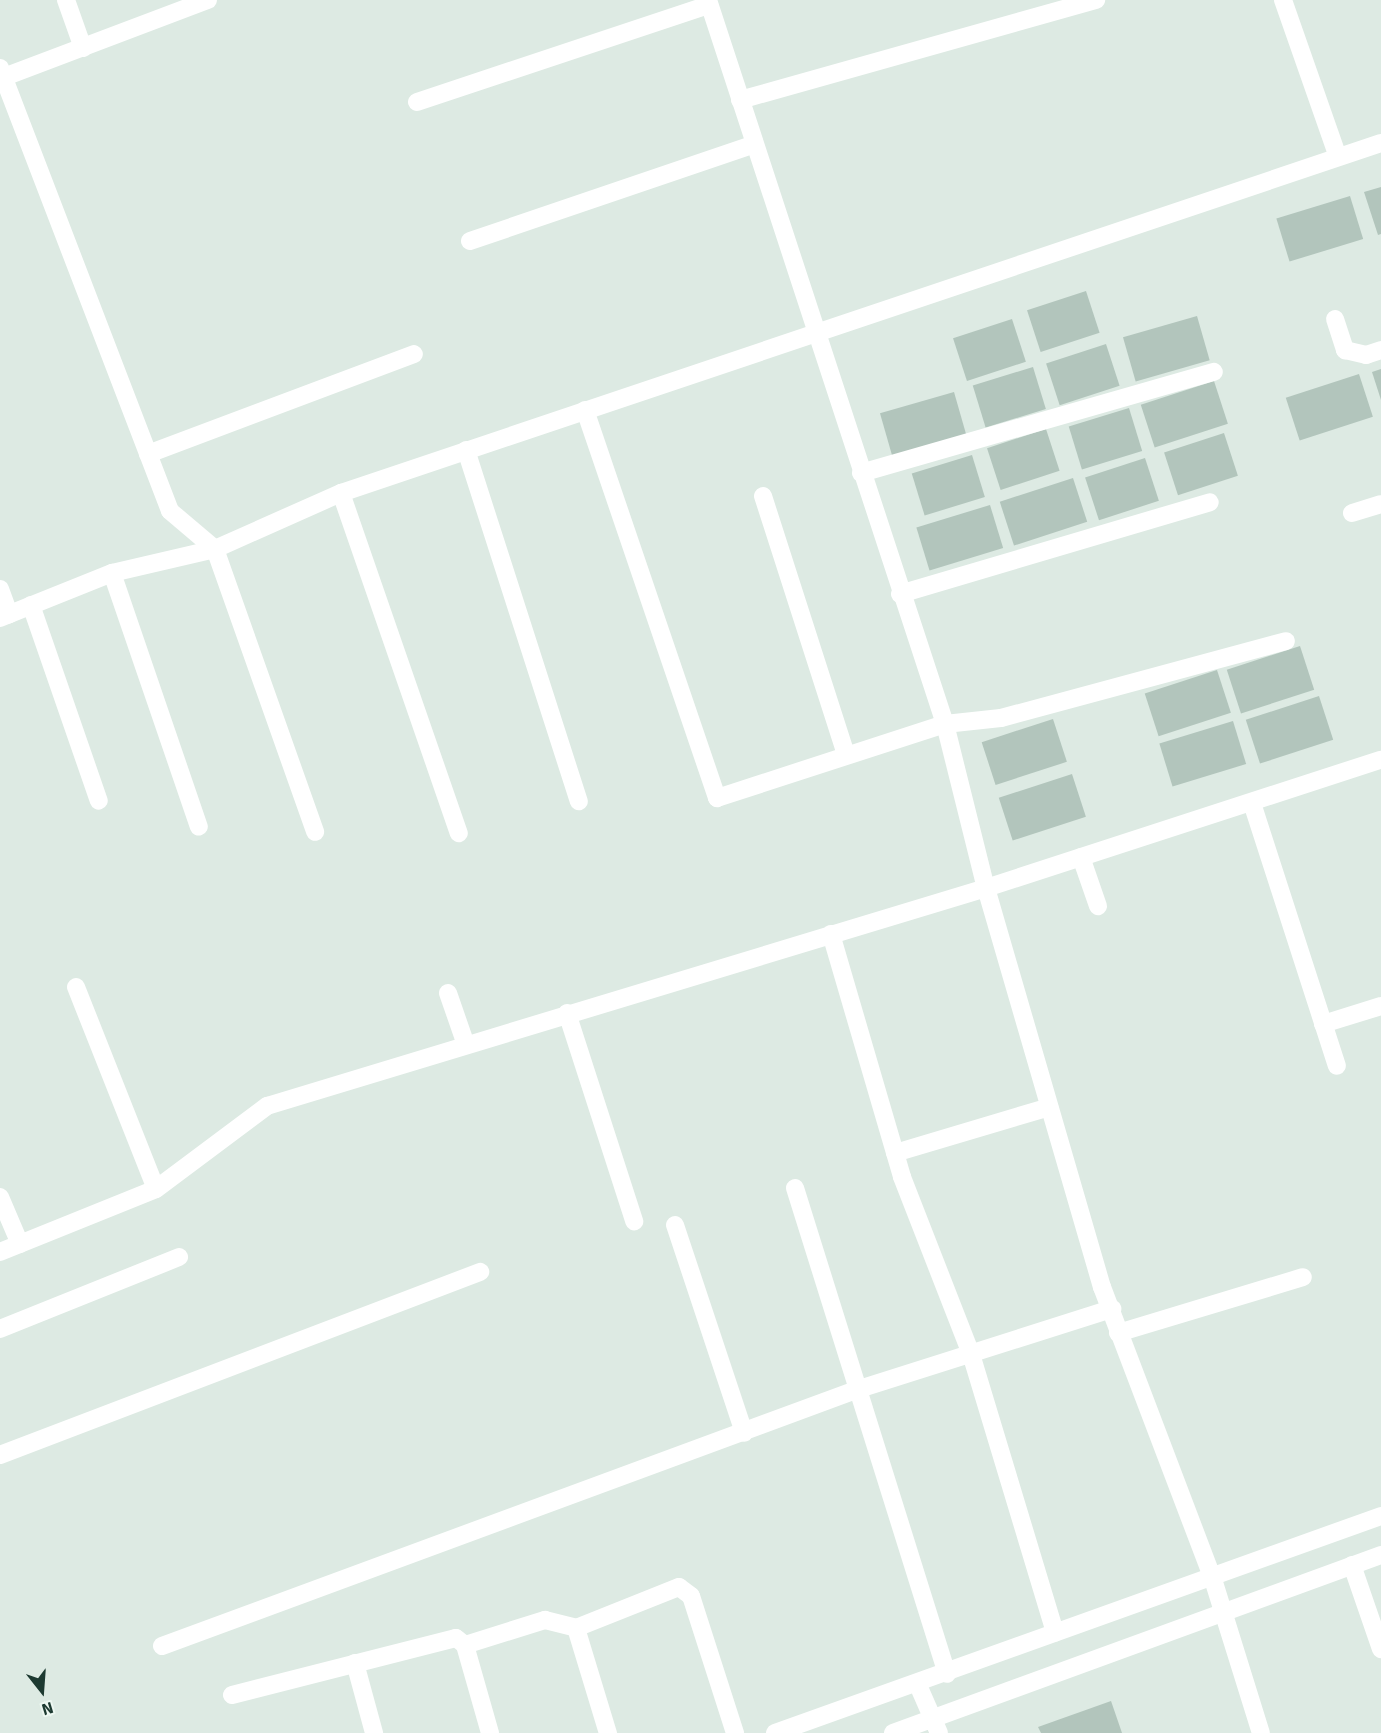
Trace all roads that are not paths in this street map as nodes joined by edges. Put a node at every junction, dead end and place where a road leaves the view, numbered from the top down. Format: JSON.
{"nodes":[{"id":1,"x":66,"y":0,"type":"edge"},
{"id":2,"x":208,"y":0,"type":"edge"},
{"id":3,"x":1096,"y":0,"type":"edge"},
{"id":4,"x":1283,"y":0,"type":"edge"},
{"id":5,"x":708,"y":3,"type":"edge"},
{"id":6,"x":83,"y":48,"type":"junction"},
{"id":7,"x":2,"y":73,"type":"edge"},
{"id":8,"x":740,"y":100,"type":"junction"},
{"id":9,"x":417,"y":102,"type":"dead end"},
{"id":10,"x":1381,"y":143,"type":"edge"},
{"id":11,"x":752,"y":145,"type":"junction"},
{"id":12,"x":1338,"y":157,"type":"junction"},
{"id":13,"x":470,"y":242,"type":"dead end"},
{"id":14,"x":1335,"y":319,"type":"dead end"},
{"id":15,"x":816,"y":330,"type":"junction"},
{"id":16,"x":1381,"y":350,"type":"edge"},
{"id":17,"x":414,"y":354,"type":"dead end"},
{"id":18,"x":1214,"y":372,"type":"dead end"},
{"id":19,"x":585,"y":410,"type":"junction"},
{"id":20,"x":466,"y":450,"type":"junction"},
{"id":21,"x":148,"y":454,"type":"junction"},
{"id":22,"x":861,"y":473,"type":"junction"},
{"id":23,"x":341,"y":493,"type":"junction"},
{"id":24,"x":763,"y":496,"type":"dead end"},
{"id":25,"x":1210,"y":502,"type":"dead end"},
{"id":26,"x":1381,"y":504,"type":"edge"},
{"id":27,"x":1352,"y":513,"type":"dead end"},
{"id":28,"x":215,"y":549,"type":"junction"},
{"id":29,"x":112,"y":573,"type":"junction"},
{"id":30,"x":0,"y":589,"type":"edge"},
{"id":31,"x":900,"y":594,"type":"junction"},
{"id":32,"x":31,"y":605,"type":"junction"},
{"id":33,"x":4,"y":616,"type":"edge"},
{"id":34,"x":1286,"y":640,"type":"dead end"},
{"id":35,"x":945,"y":724,"type":"junction"},
{"id":36,"x":846,"y":754,"type":"junction"},
{"id":37,"x":1381,"y":760,"type":"edge"},
{"id":38,"x":99,"y":801,"type":"dead end"},
{"id":39,"x":579,"y":801,"type":"dead end"},
{"id":40,"x":1252,"y":803,"type":"junction"},
{"id":41,"x":199,"y":827,"type":"dead end"},
{"id":42,"x":315,"y":832,"type":"dead end"},
{"id":43,"x":459,"y":833,"type":"dead end"},
{"id":44,"x":1081,"y":857,"type":"junction"},
{"id":45,"x":986,"y":888,"type":"junction"},
{"id":46,"x":1098,"y":906,"type":"dead end"},
{"id":47,"x":831,"y":934,"type":"junction"},
{"id":48,"x":76,"y":987,"type":"dead end"},
{"id":49,"x":448,"y":993,"type":"dead end"},
{"id":50,"x":1381,"y":1006,"type":"edge"},
{"id":51,"x":567,"y":1013,"type":"junction"},
{"id":52,"x":1323,"y":1024,"type":"junction"},
{"id":53,"x":465,"y":1042,"type":"junction"},
{"id":54,"x":1336,"y":1066,"type":"dead end"},
{"id":55,"x":1049,"y":1107,"type":"junction"},
{"id":56,"x":895,"y":1154,"type":"junction"},
{"id":57,"x":795,"y":1188,"type":"dead end"},
{"id":58,"x":156,"y":1189,"type":"junction"},
{"id":59,"x":0,"y":1197,"type":"edge"},
{"id":60,"x":634,"y":1221,"type":"dead end"},
{"id":61,"x":675,"y":1225,"type":"dead end"},
{"id":62,"x":20,"y":1244,"type":"junction"},
{"id":63,"x":0,"y":1252,"type":"edge"},
{"id":64,"x":179,"y":1257,"type":"dead end"},
{"id":65,"x":480,"y":1272,"type":"dead end"},
{"id":66,"x":1303,"y":1277,"type":"dead end"},
{"id":67,"x":1112,"y":1309,"type":"junction"},
{"id":68,"x":0,"y":1329,"type":"edge"},
{"id":69,"x":1118,"y":1333,"type":"junction"},
{"id":70,"x":971,"y":1354,"type":"junction"},
{"id":71,"x":856,"y":1390,"type":"junction"},
{"id":72,"x":744,"y":1432,"type":"junction"},
{"id":73,"x":0,"y":1455,"type":"edge"},
{"id":74,"x":1381,"y":1516,"type":"edge"},
{"id":75,"x":1381,"y":1555,"type":"edge"},
{"id":76,"x":1352,"y":1565,"type":"junction"},
{"id":77,"x":1212,"y":1576,"type":"junction"},
{"id":78,"x":1223,"y":1613,"type":"junction"},
{"id":79,"x":576,"y":1628,"type":"junction"},
{"id":80,"x":1055,"y":1633,"type":"junction"},
{"id":81,"x":465,"y":1645,"type":"junction"},
{"id":82,"x":162,"y":1646,"type":"dead end"},
{"id":83,"x":1381,"y":1649,"type":"edge"},
{"id":84,"x":356,"y":1664,"type":"junction"},
{"id":85,"x":947,"y":1674,"type":"junction"},
{"id":86,"x":918,"y":1685,"type":"junction"},
{"id":87,"x":232,"y":1695,"type":"dead end"},
{"id":88,"x":936,"y":1726,"type":"edge"},
{"id":89,"x":374,"y":1733,"type":"edge"},
{"id":90,"x":490,"y":1733,"type":"edge"},
{"id":91,"x":608,"y":1733,"type":"edge"},
{"id":92,"x":735,"y":1733,"type":"edge"},
{"id":93,"x":775,"y":1733,"type":"edge"},
{"id":94,"x":893,"y":1733,"type":"edge"},
{"id":95,"x":1261,"y":1733,"type":"edge"}],
"edges":[{"from":1,"to":6,"type":"street"},
{"from":2,"to":6,"type":"street"},
{"from":3,"to":8,"type":"street"},
{"from":4,"to":12,"type":"street"},
{"from":5,"to":8,"type":"street"},
{"from":5,"to":9,"type":"street"},
{"from":6,"to":7,"type":"street"},
{"from":7,"to":21,"type":"street"},
{"from":8,"to":11,"type":"street"},
{"from":10,"to":12,"type":"street"},
{"from":11,"to":13,"type":"street"},
{"from":11,"to":15,"type":"street"},
{"from":12,"to":15,"type":"street"},
{"from":14,"to":16,"type":"street"},
{"from":15,"to":19,"type":"street"},
{"from":15,"to":22,"type":"street"},
{"from":17,"to":21,"type":"street"},
{"from":18,"to":22,"type":"street"},
{"from":19,"to":20,"type":"street"},
{"from":19,"to":36,"type":"street"},
{"from":20,"to":23,"type":"street"},
{"from":20,"to":39,"type":"street"},
{"from":21,"to":28,"type":"street"},
{"from":22,"to":31,"type":"street"},
{"from":23,"to":28,"type":"street"},
{"from":23,"to":43,"type":"street"},
{"from":24,"to":36,"type":"street"},
{"from":25,"to":31,"type":"street"},
{"from":26,"to":27,"type":"street"},
{"from":28,"to":29,"type":"street"},
{"from":28,"to":42,"type":"street"},
{"from":29,"to":32,"type":"street"},
{"from":29,"to":41,"type":"street"},
{"from":30,"to":33,"type":"street"},
{"from":31,"to":35,"type":"street"},
{"from":32,"to":33,"type":"street"},
{"from":32,"to":38,"type":"street"},
{"from":34,"to":35,"type":"street"},
{"from":35,"to":36,"type":"street"},
{"from":35,"to":45,"type":"street"},
{"from":37,"to":40,"type":"street"},
{"from":40,"to":44,"type":"street"},
{"from":40,"to":52,"type":"street"},
{"from":44,"to":45,"type":"street"},
{"from":44,"to":46,"type":"street"},
{"from":45,"to":47,"type":"street"},
{"from":45,"to":55,"type":"street"},
{"from":47,"to":51,"type":"street"},
{"from":47,"to":56,"type":"street"},
{"from":48,"to":58,"type":"street"},
{"from":49,"to":53,"type":"street"},
{"from":50,"to":52,"type":"street"},
{"from":51,"to":53,"type":"street"},
{"from":51,"to":60,"type":"street"},
{"from":52,"to":54,"type":"street"},
{"from":53,"to":58,"type":"street"},
{"from":55,"to":56,"type":"street"},
{"from":55,"to":67,"type":"street"},
{"from":56,"to":70,"type":"street"},
{"from":57,"to":71,"type":"street"},
{"from":58,"to":62,"type":"street"},
{"from":59,"to":62,"type":"street"},
{"from":61,"to":72,"type":"street"},
{"from":62,"to":63,"type":"street"},
{"from":64,"to":68,"type":"street"},
{"from":65,"to":73,"type":"street"},
{"from":66,"to":69,"type":"street"},
{"from":67,"to":69,"type":"street"},
{"from":67,"to":70,"type":"street"},
{"from":69,"to":77,"type":"street"},
{"from":70,"to":71,"type":"street"},
{"from":70,"to":80,"type":"street"},
{"from":71,"to":72,"type":"street"},
{"from":71,"to":85,"type":"street"},
{"from":72,"to":82,"type":"street"},
{"from":74,"to":77,"type":"street"},
{"from":75,"to":76,"type":"street"},
{"from":76,"to":78,"type":"street"},
{"from":76,"to":83,"type":"street"},
{"from":77,"to":78,"type":"street"},
{"from":77,"to":80,"type":"street"},
{"from":78,"to":88,"type":"street"},
{"from":78,"to":95,"type":"street"},
{"from":79,"to":81,"type":"street"},
{"from":79,"to":91,"type":"street"},
{"from":79,"to":92,"type":"street"},
{"from":80,"to":85,"type":"street"},
{"from":81,"to":84,"type":"street"},
{"from":81,"to":90,"type":"street"},
{"from":84,"to":87,"type":"street"},
{"from":84,"to":89,"type":"street"},
{"from":85,"to":86,"type":"street"},
{"from":86,"to":88,"type":"street"},
{"from":86,"to":93,"type":"street"},
{"from":88,"to":94,"type":"street"}]}
